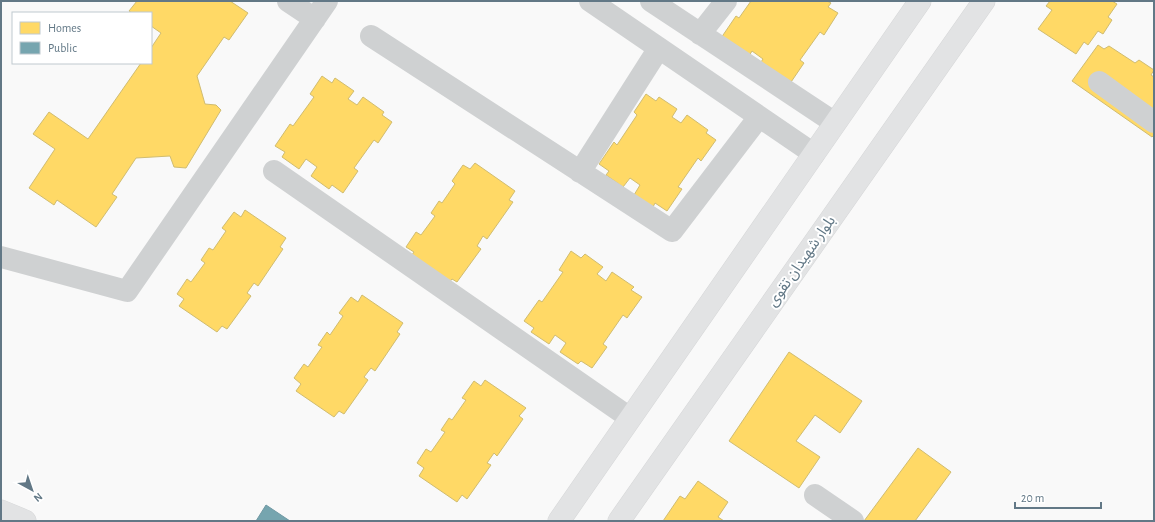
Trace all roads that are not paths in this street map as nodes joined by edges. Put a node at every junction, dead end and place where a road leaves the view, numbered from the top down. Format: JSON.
{"nodes":[{"id":1,"x":288,"y":1,"type":"edge"},
{"id":2,"x":327,"y":1,"type":"edge"},
{"id":3,"x":590,"y":1,"type":"edge"},
{"id":4,"x":651,"y":1,"type":"edge"},
{"id":5,"x":726,"y":1,"type":"edge"},
{"id":6,"x":920,"y":1,"type":"edge"},
{"id":7,"x":984,"y":1,"type":"edge"},
{"id":8,"x":315,"y":19,"type":"junction"},
{"id":9,"x":700,"y":34,"type":"junction"},
{"id":10,"x":371,"y":36,"type":"dead end"},
{"id":11,"x":659,"y":48,"type":"junction"},
{"id":12,"x":1098,"y":82,"type":"dead end"},
{"id":13,"x":758,"y":117,"type":"junction"},
{"id":14,"x":1154,"y":122,"type":"edge"},
{"id":15,"x":835,"y":123,"type":"junction"},
{"id":16,"x":814,"y":154,"type":"junction"},
{"id":17,"x":274,"y":171,"type":"dead end"},
{"id":18,"x":580,"y":172,"type":"junction"},
{"id":19,"x":1,"y":258,"type":"edge"},
{"id":20,"x":630,"y":418,"type":"junction"},
{"id":21,"x":815,"y":494,"type":"dead end"},
{"id":22,"x":1,"y":511,"type":"edge"},
{"id":23,"x":25,"y":521,"type":"edge"},
{"id":24,"x":558,"y":521,"type":"edge"},
{"id":25,"x":618,"y":521,"type":"edge"},
{"id":26,"x":853,"y":521,"type":"edge"}],
"edges":[{"from":1,"to":8,"type":"street"},
{"from":2,"to":8,"type":"street"},
{"from":3,"to":11,"type":"street"},
{"from":4,"to":9,"type":"street"},
{"from":5,"to":9,"type":"street"},
{"from":6,"to":15,"type":"main road"},
{"from":7,"to":25,"type":"main road","name":"بلوار شهیدان تقوی"},
{"from":8,"to":19,"type":"street"},
{"from":9,"to":15,"type":"street"},
{"from":10,"to":18,"type":"street"},
{"from":11,"to":13,"type":"street"},
{"from":11,"to":18,"type":"street"},
{"from":12,"to":14,"type":"street"},
{"from":13,"to":16,"type":"street"},
{"from":13,"to":18,"type":"street"},
{"from":15,"to":16,"type":"main road"},
{"from":16,"to":20,"type":"main road"},
{"from":17,"to":20,"type":"street"},
{"from":20,"to":24,"type":"main road"},
{"from":21,"to":26,"type":"street"},
{"from":22,"to":23,"type":"main road"}]}
